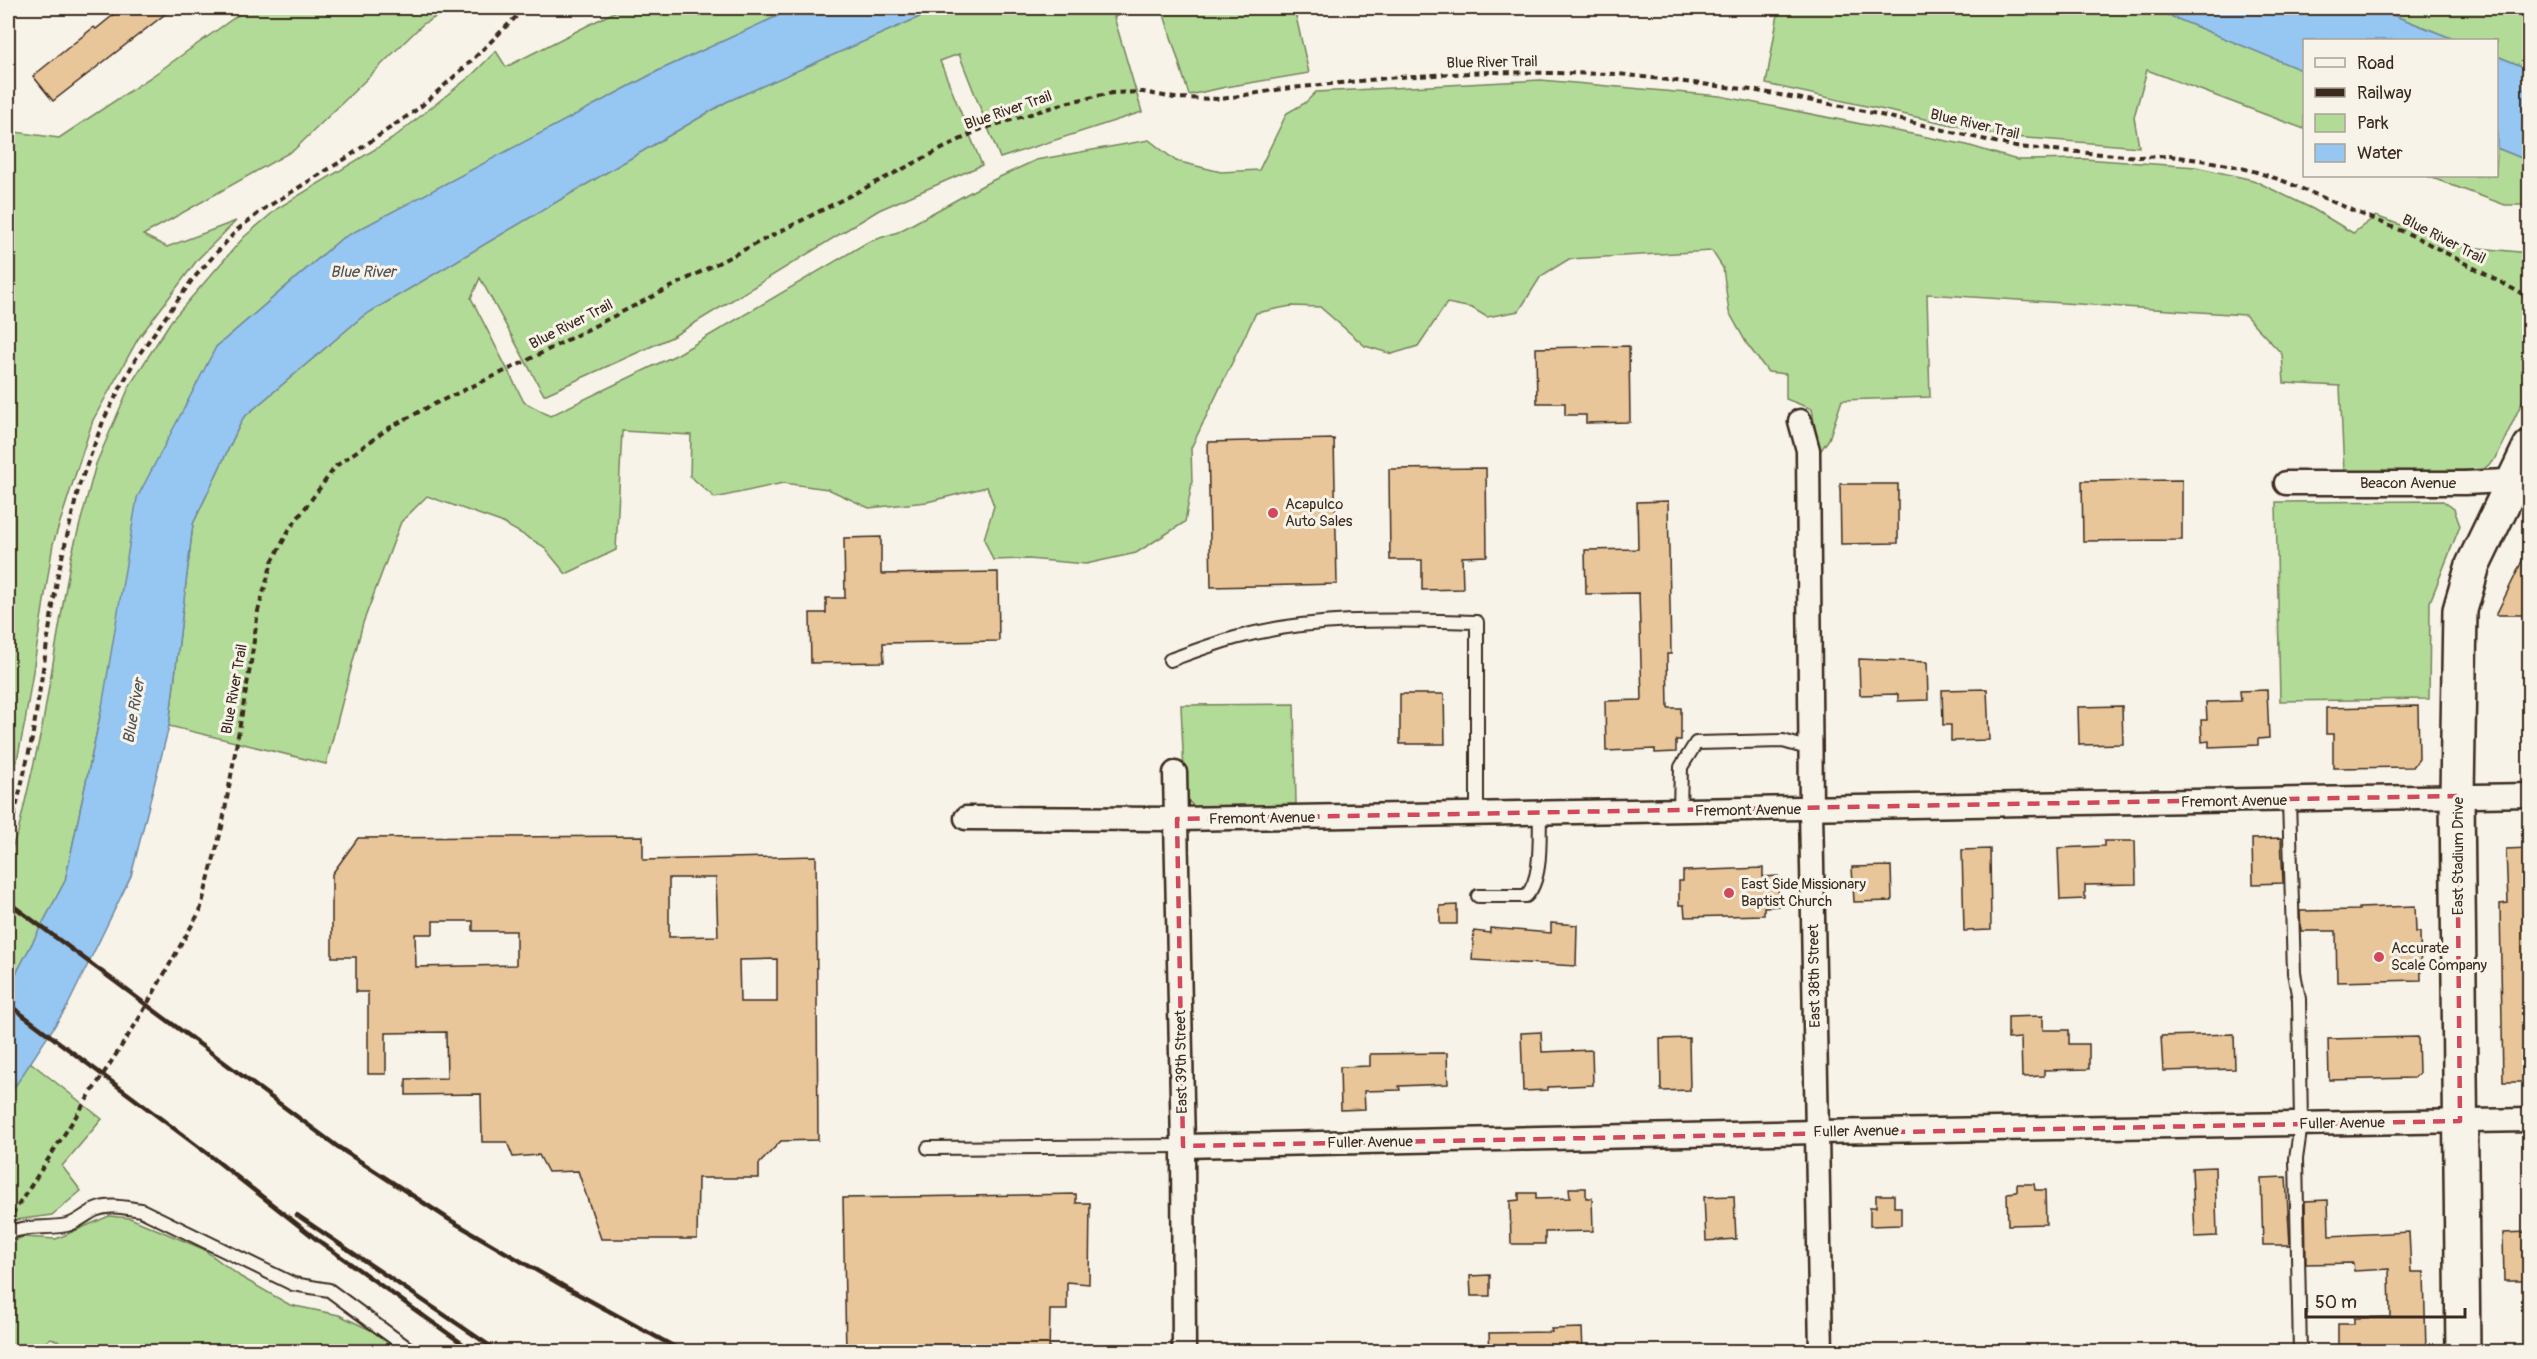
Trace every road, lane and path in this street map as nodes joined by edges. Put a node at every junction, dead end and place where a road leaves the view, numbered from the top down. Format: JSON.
{"nodes":[{"id":1,"x":525,"y":8,"type":"edge"},
{"id":2,"x":2529,"y":298,"type":"edge"},
{"id":3,"x":1800,"y":421,"type":"dead end"},
{"id":4,"x":2529,"y":447,"type":"edge"},
{"id":5,"x":2522,"y":480,"type":"edge"},
{"id":6,"x":2286,"y":483,"type":"dead end"},
{"id":7,"x":1170,"y":660,"type":"dead end"},
{"id":8,"x":1811,"y":749,"type":"junction"},
{"id":9,"x":1175,"y":773,"type":"dead end"},
{"id":10,"x":2529,"y":795,"type":"edge"},
{"id":11,"x":2457,"y":796,"type":"junction"},
{"id":12,"x":2289,"y":800,"type":"junction"},
{"id":13,"x":1811,"y":809,"type":"junction"},
{"id":14,"x":1680,"y":811,"type":"junction"},
{"id":15,"x":1540,"y":813,"type":"junction"},
{"id":16,"x":1477,"y":814,"type":"junction"},
{"id":17,"x":966,"y":818,"type":"dead end"},
{"id":18,"x":1177,"y":819,"type":"junction"},
{"id":19,"x":8,"y":836,"type":"edge"},
{"id":20,"x":1478,"y":896,"type":"dead end"},
{"id":21,"x":2529,"y":1120,"type":"edge"},
{"id":22,"x":2460,"y":1121,"type":"junction"},
{"id":23,"x":2301,"y":1124,"type":"junction"},
{"id":24,"x":1816,"y":1132,"type":"junction"},
{"id":25,"x":1183,"y":1146,"type":"junction"},
{"id":26,"x":928,"y":1148,"type":"dead end"},
{"id":27,"x":8,"y":1220,"type":"edge"},
{"id":28,"x":8,"y":1233,"type":"edge"},
{"id":29,"x":413,"y":1352,"type":"edge"},
{"id":30,"x":1184,"y":1352,"type":"edge"},
{"id":31,"x":1821,"y":1352,"type":"edge"},
{"id":32,"x":2300,"y":1352,"type":"edge"},
{"id":33,"x":2463,"y":1352,"type":"edge"}],
"edges":[{"from":1,"to":19,"type":"path"},
{"from":2,"to":27,"type":"path","name":"Blue River Trail"},
{"from":3,"to":8,"type":"street","name":"East 38th Street"},
{"from":4,"to":5,"type":"main road","name":"East Stadium Drive"},
{"from":5,"to":6,"type":"street","name":"Beacon Avenue"},
{"from":5,"to":11,"type":"main road","name":"East Stadium Drive"},
{"from":7,"to":16,"type":"lane"},
{"from":8,"to":13,"type":"street","name":"East 38th Street"},
{"from":8,"to":14,"type":"lane"},
{"from":9,"to":18,"type":"street","name":"East 39th Street"},
{"from":10,"to":11,"type":"street","name":"Fremont Avenue"},
{"from":11,"to":12,"type":"street","name":"Fremont Avenue"},
{"from":11,"to":22,"type":"main road","name":"East Stadium Drive"},
{"from":12,"to":13,"type":"street","name":"Fremont Avenue"},
{"from":12,"to":23,"type":"lane"},
{"from":13,"to":14,"type":"street","name":"Fremont Avenue"},
{"from":13,"to":24,"type":"street","name":"East 38th Street"},
{"from":14,"to":15,"type":"street","name":"Fremont Avenue"},
{"from":15,"to":16,"type":"street","name":"Fremont Avenue"},
{"from":15,"to":20,"type":"lane"},
{"from":16,"to":18,"type":"street","name":"Fremont Avenue"},
{"from":17,"to":18,"type":"street","name":"Fremont Avenue"},
{"from":18,"to":25,"type":"street","name":"East 39th Street"},
{"from":21,"to":22,"type":"street","name":"Fuller Avenue"},
{"from":22,"to":23,"type":"street","name":"Fuller Avenue"},
{"from":22,"to":33,"type":"main road","name":"East Stadium Drive"},
{"from":23,"to":24,"type":"street","name":"Fuller Avenue"},
{"from":23,"to":32,"type":"lane"},
{"from":24,"to":25,"type":"street","name":"Fuller Avenue"},
{"from":24,"to":31,"type":"street","name":"East 38th Street"},
{"from":25,"to":26,"type":"lane"},
{"from":25,"to":30,"type":"street","name":"East 39th Street"},
{"from":28,"to":29,"type":"lane"}]}
